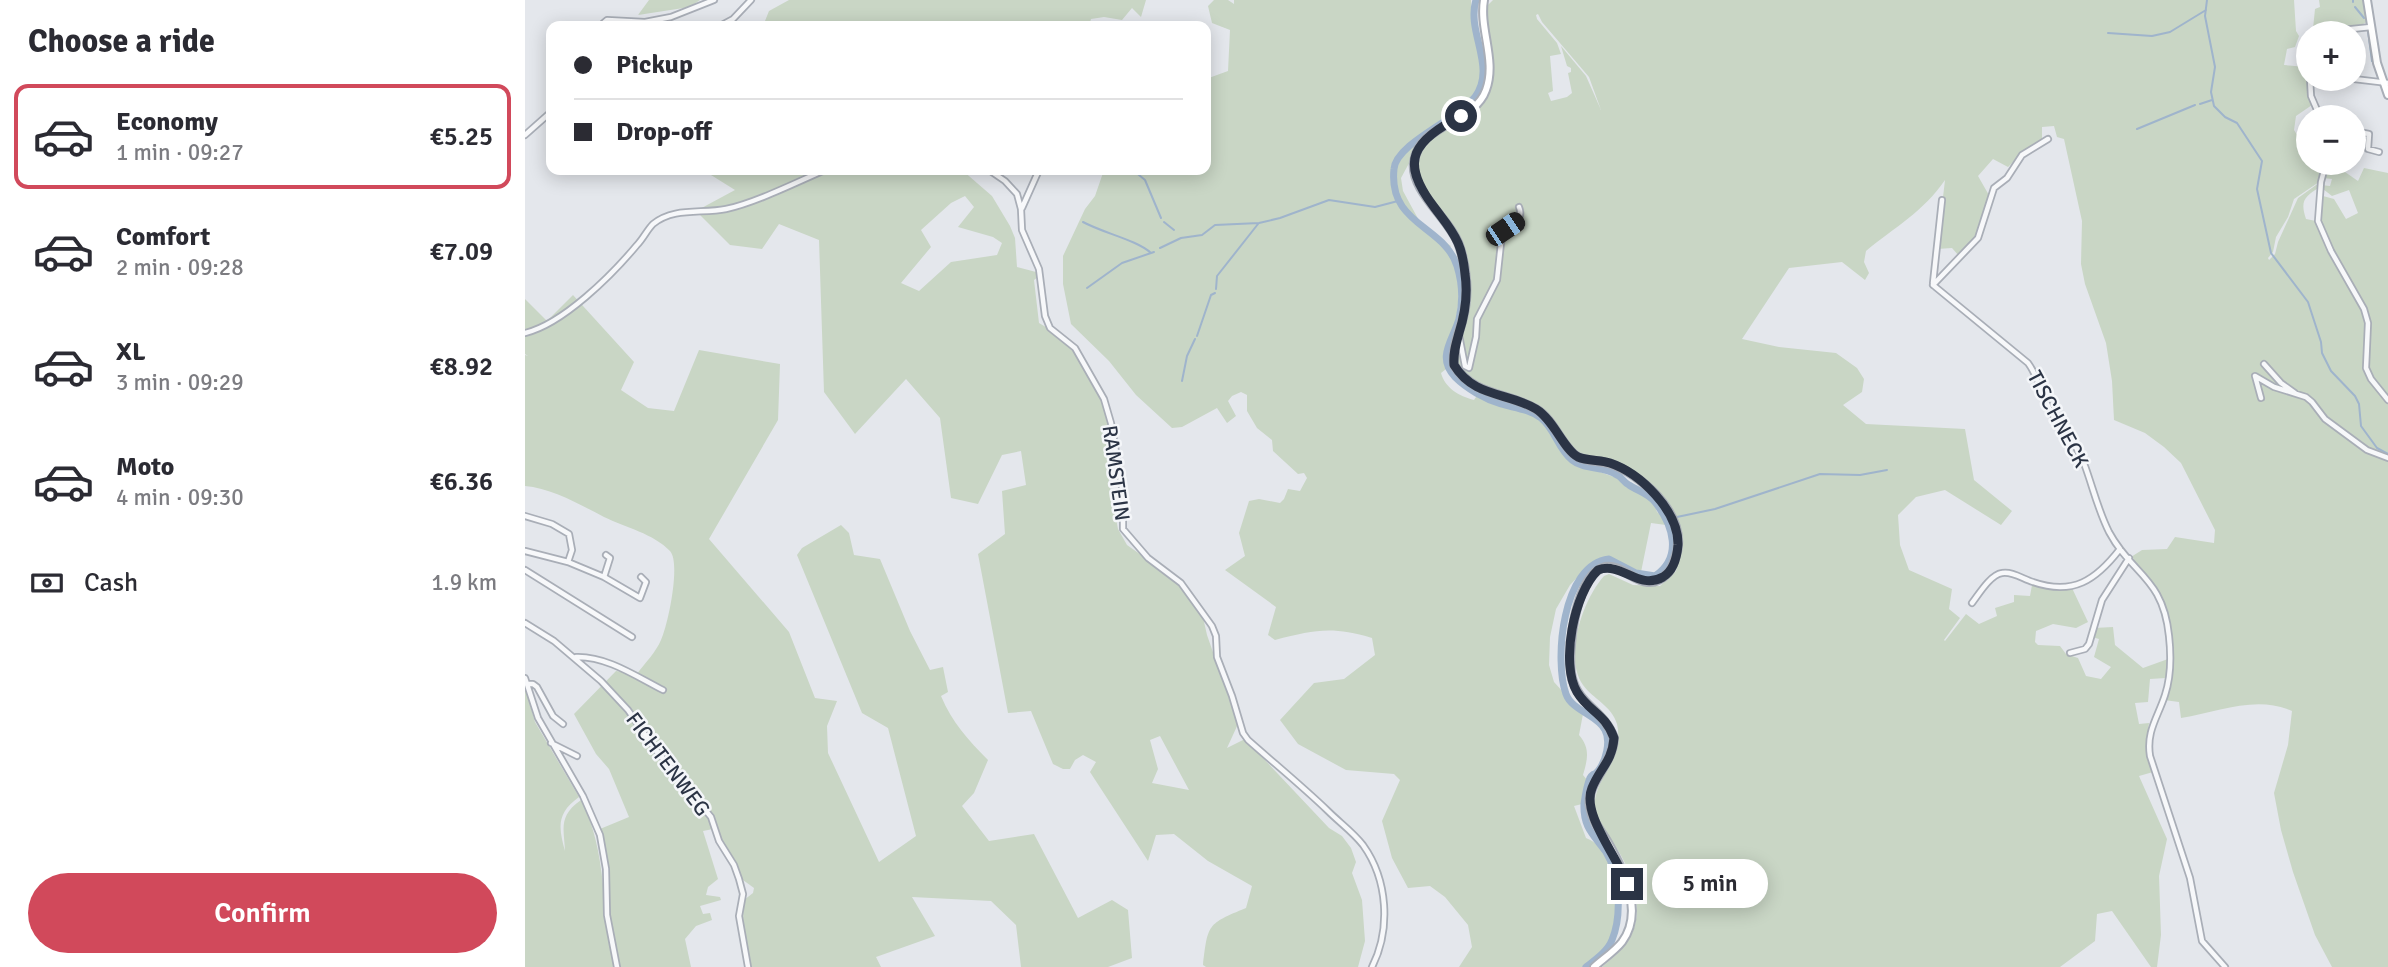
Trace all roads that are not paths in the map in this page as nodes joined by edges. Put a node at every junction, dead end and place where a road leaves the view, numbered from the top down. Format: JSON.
{"nodes":[{"id":1,"x":714,"y":0,"type":"edge"},
{"id":2,"x":751,"y":0,"type":"edge"},
{"id":3,"x":1484,"y":0,"type":"edge"},
{"id":4,"x":2367,"y":0,"type":"edge"},
{"id":5,"x":606,"y":21,"type":"edge"},
{"id":6,"x":626,"y":21,"type":"edge"},
{"id":7,"x":650,"y":21,"type":"edge"},
{"id":8,"x":729,"y":21,"type":"edge"},
{"id":9,"x":2371,"y":27,"type":"junction"},
{"id":10,"x":2366,"y":28,"type":"edge"},
{"id":11,"x":2366,"y":80,"type":"edge"},
{"id":12,"x":2386,"y":83,"type":"edge"},
{"id":13,"x":2388,"y":96,"type":"edge"},
{"id":14,"x":546,"y":117,"type":"edge"},
{"id":15,"x":2366,"y":133,"type":"edge"},
{"id":16,"x":525,"y":135,"type":"edge"},
{"id":17,"x":2048,"y":139,"type":"dead end"},
{"id":18,"x":2379,"y":152,"type":"dead end"},
{"id":19,"x":812,"y":175,"type":"edge"},
{"id":20,"x":997,"y":175,"type":"edge"},
{"id":21,"x":1037,"y":175,"type":"edge"},
{"id":22,"x":2323,"y":175,"type":"edge"},
{"id":23,"x":1017,"y":194,"type":"junction"},
{"id":24,"x":1029,"y":195,"type":"junction"},
{"id":25,"x":1942,"y":200,"type":"dead end"},
{"id":26,"x":1519,"y":206,"type":"dead end"},
{"id":27,"x":1021,"y":209,"type":"junction"},
{"id":28,"x":1933,"y":285,"type":"junction"},
{"id":29,"x":525,"y":333,"type":"edge"},
{"id":30,"x":1459,"y":334,"type":"junction"},
{"id":31,"x":2264,"y":364,"type":"dead end"},
{"id":32,"x":2295,"y":394,"type":"junction"},
{"id":33,"x":2261,"y":398,"type":"dead end"},
{"id":34,"x":2388,"y":400,"type":"edge"},
{"id":35,"x":2388,"y":458,"type":"edge"},
{"id":36,"x":525,"y":516,"type":"edge"},
{"id":37,"x":2120,"y":549,"type":"junction"},
{"id":38,"x":525,"y":551,"type":"edge"},
{"id":39,"x":606,"y":555,"type":"dead end"},
{"id":40,"x":2129,"y":558,"type":"junction"},
{"id":41,"x":568,"y":562,"type":"junction"},
{"id":42,"x":525,"y":570,"type":"edge"},
{"id":43,"x":641,"y":577,"type":"dead end"},
{"id":44,"x":604,"y":578,"type":"junction"},
{"id":45,"x":1972,"y":603,"type":"dead end"},
{"id":46,"x":525,"y":623,"type":"edge"},
{"id":47,"x":632,"y":637,"type":"dead end"},
{"id":48,"x":2070,"y":653,"type":"dead end"},
{"id":49,"x":575,"y":657,"type":"junction"},
{"id":50,"x":526,"y":681,"type":"edge"},
{"id":51,"x":663,"y":690,"type":"dead end"},
{"id":52,"x":563,"y":724,"type":"dead end"},
{"id":53,"x":550,"y":742,"type":"junction"},
{"id":54,"x":577,"y":756,"type":"dead end"},
{"id":55,"x":617,"y":967,"type":"edge"},
{"id":56,"x":748,"y":967,"type":"edge"},
{"id":57,"x":1372,"y":967,"type":"edge"},
{"id":58,"x":1594,"y":967,"type":"edge"},
{"id":59,"x":2225,"y":967,"type":"edge"}],
"edges":[{"from":1,"to":7,"type":"street"},
{"from":2,"to":8,"type":"street"},
{"from":3,"to":30,"type":"main road"},
{"from":4,"to":9,"type":"main road"},
{"from":5,"to":6,"type":"street"},
{"from":9,"to":10,"type":"street"},
{"from":9,"to":12,"type":"main road"},
{"from":11,"to":12,"type":"street"},
{"from":12,"to":13,"type":"main road"},
{"from":14,"to":16,"type":"street"},
{"from":15,"to":18,"type":"street"},
{"from":17,"to":28,"type":"street"},
{"from":19,"to":29,"type":"street"},
{"from":20,"to":23,"type":"street"},
{"from":21,"to":24,"type":"street"},
{"from":22,"to":34,"type":"street"},
{"from":23,"to":24,"type":"street"},
{"from":23,"to":27,"type":"street","name":"RAMSTEIN"},
{"from":24,"to":27,"type":"street"},
{"from":25,"to":28,"type":"street"},
{"from":26,"to":30,"type":"street"},
{"from":27,"to":57,"type":"street","name":"RAMSTEIN"},
{"from":28,"to":37,"type":"street","name":"TISCHNECK"},
{"from":30,"to":58,"type":"main road"},
{"from":31,"to":32,"type":"street"},
{"from":32,"to":33,"type":"street"},
{"from":32,"to":35,"type":"street"},
{"from":36,"to":41,"type":"street"},
{"from":37,"to":40,"type":"street","name":"TISCHNECK"},
{"from":37,"to":45,"type":"street"},
{"from":38,"to":41,"type":"street"},
{"from":39,"to":44,"type":"street"},
{"from":40,"to":48,"type":"street"},
{"from":40,"to":59,"type":"street","name":"TISCHNECK"},
{"from":41,"to":44,"type":"street"},
{"from":42,"to":47,"type":"street"},
{"from":43,"to":44,"type":"street"},
{"from":46,"to":49,"type":"street","name":"FICHTENWEG"},
{"from":49,"to":51,"type":"street","name":"FICHTENWEG"},
{"from":49,"to":56,"type":"street","name":"FICHTENWEG"},
{"from":50,"to":52,"type":"street"},
{"from":50,"to":53,"type":"street"},
{"from":53,"to":54,"type":"street"},
{"from":53,"to":55,"type":"street"}]}
